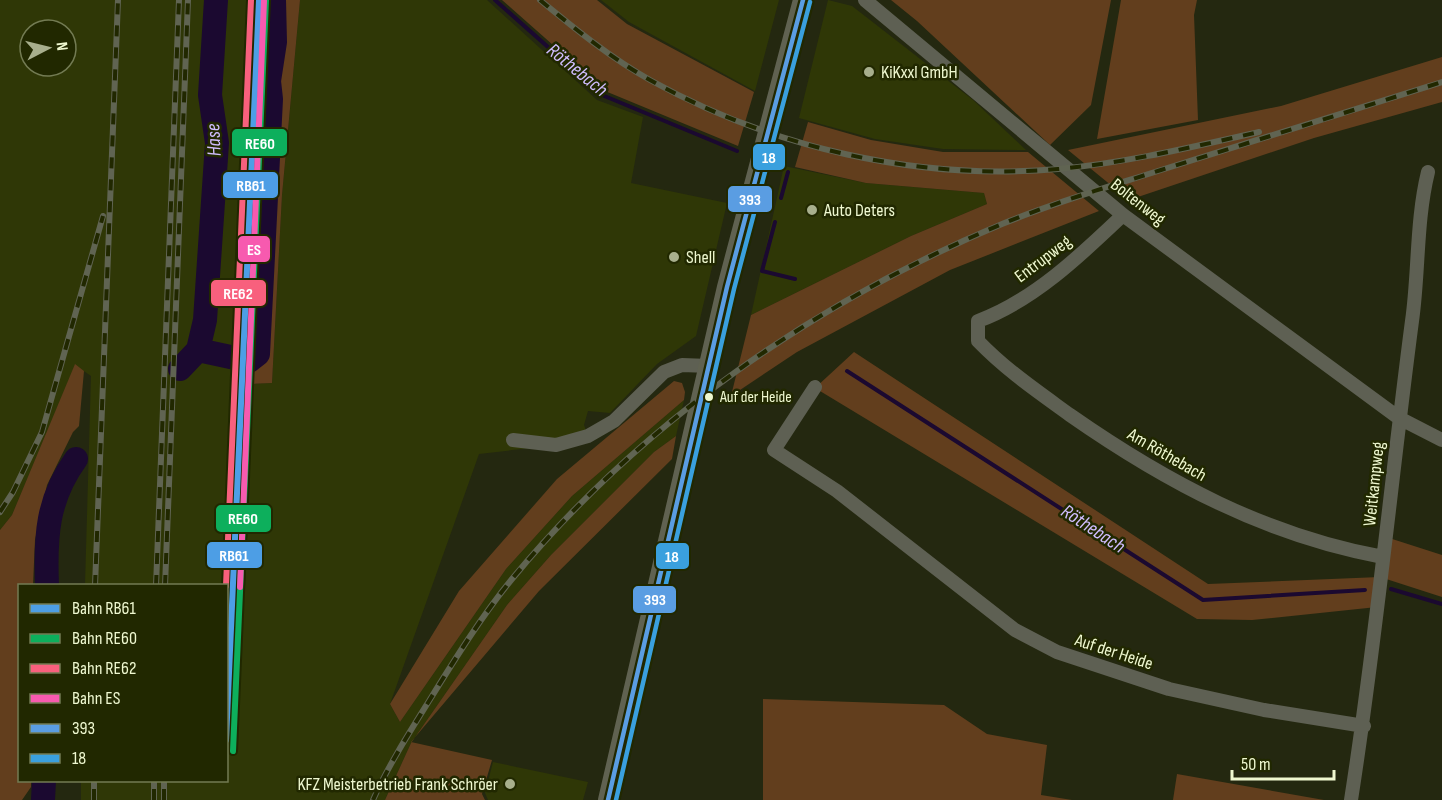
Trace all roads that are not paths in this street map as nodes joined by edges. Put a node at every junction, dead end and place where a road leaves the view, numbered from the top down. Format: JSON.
{"nodes":[{"id":1,"x":804,"y":0,"type":"edge"},
{"id":2,"x":865,"y":0,"type":"edge"},
{"id":3,"x":1428,"y":172,"type":"dead end"},
{"id":4,"x":1123,"y":215,"type":"junction"},
{"id":5,"x":978,"y":321,"type":"joint"},
{"id":6,"x":709,"y":366,"type":"junction"},
{"id":7,"x":815,"y":387,"type":"dead end"},
{"id":8,"x":1399,"y":418,"type":"junction"},
{"id":9,"x":513,"y":440,"type":"dead end"},
{"id":10,"x":1442,"y":440,"type":"edge"},
{"id":11,"x":1383,"y":557,"type":"junction"},
{"id":12,"x":1364,"y":726,"type":"junction"},
{"id":13,"x":608,"y":800,"type":"edge"},
{"id":14,"x":1351,"y":800,"type":"edge"}],
"edges":[{"from":1,"to":6,"type":"main road"},
{"from":2,"to":4,"type":"street","name":"Boltenweg"},
{"from":3,"to":8,"type":"street","name":"Weitkampweg"},
{"from":4,"to":5,"type":"street","name":"Entrupweg"},
{"from":4,"to":8,"type":"street","name":"Boltenweg"},
{"from":5,"to":11,"type":"street","name":"Am Röthebach"},
{"from":6,"to":9,"type":"street"},
{"from":6,"to":13,"type":"main road"},
{"from":7,"to":12,"type":"street","name":"Auf der Heide"},
{"from":8,"to":10,"type":"street","name":"Boltenweg"},
{"from":8,"to":11,"type":"street","name":"Weitkampweg"},
{"from":11,"to":12,"type":"street","name":"Weitkampweg"},
{"from":12,"to":14,"type":"street","name":"Weitkampweg"}]}
